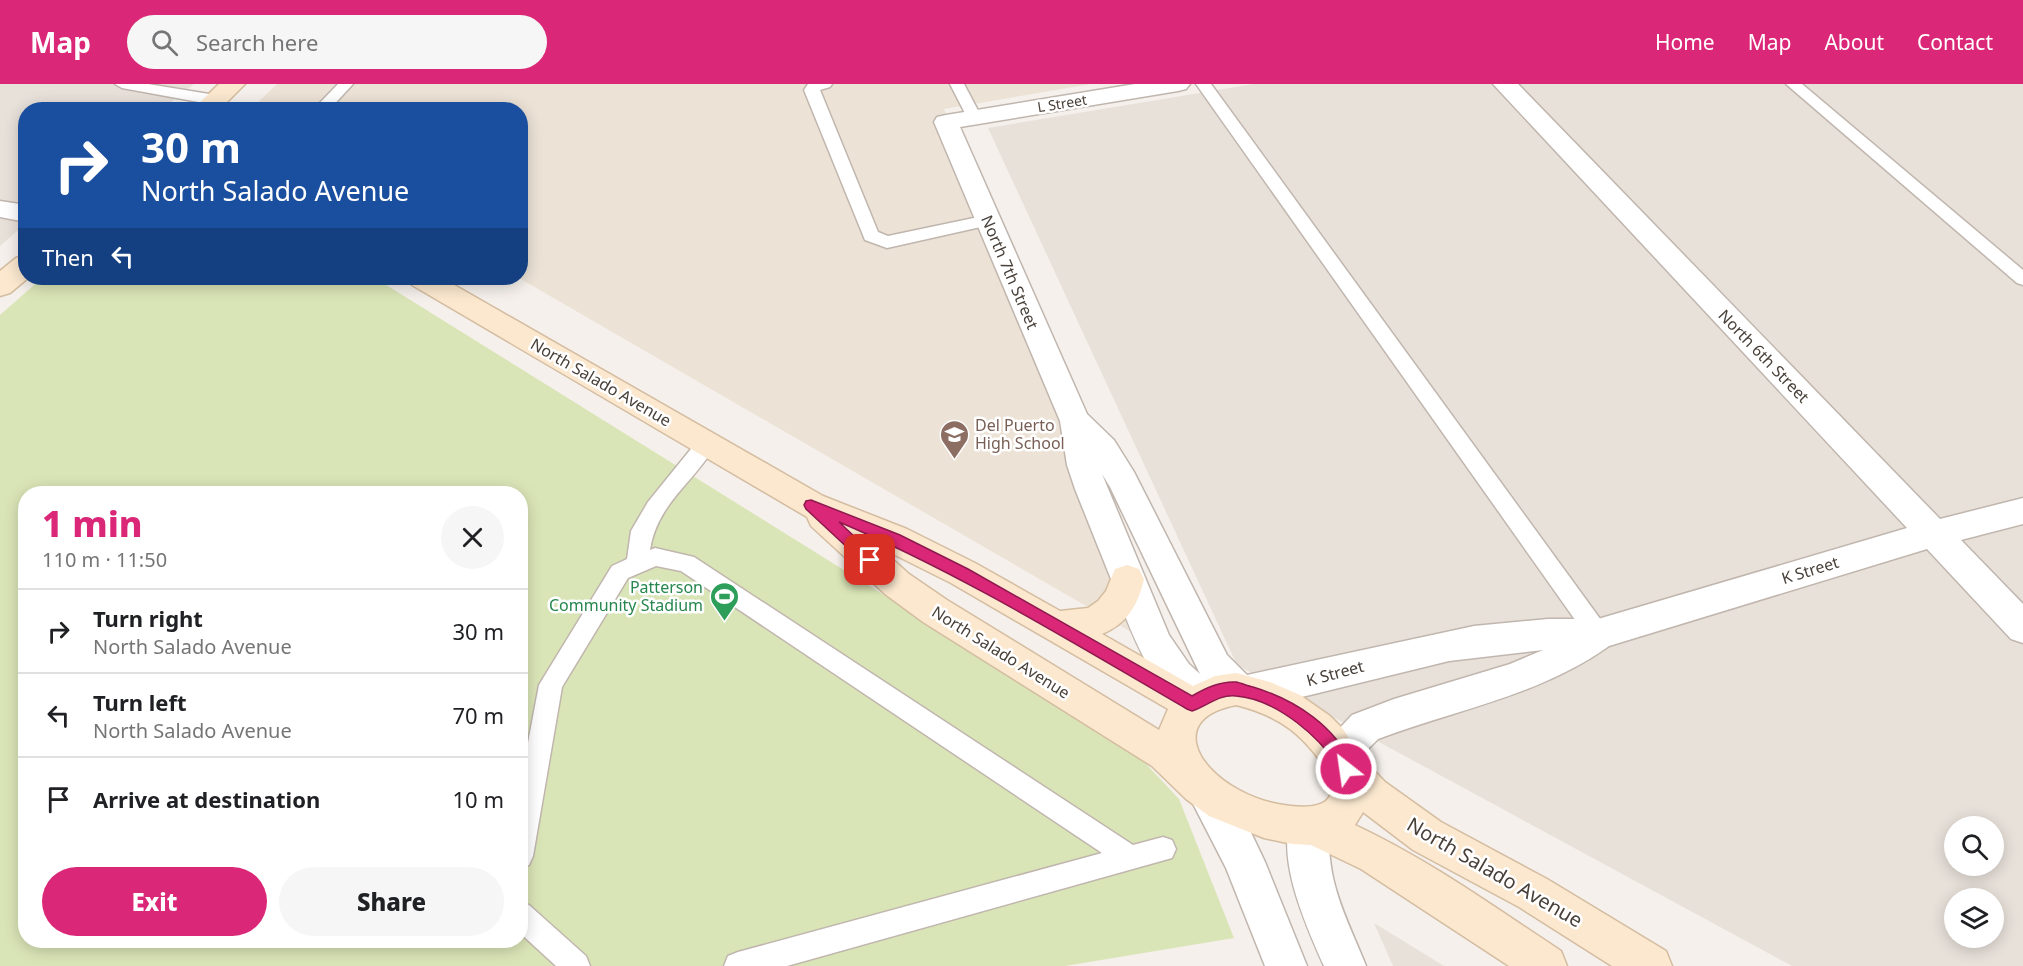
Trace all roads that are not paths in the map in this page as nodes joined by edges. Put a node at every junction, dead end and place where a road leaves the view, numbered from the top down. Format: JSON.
{"nodes":[{"id":1,"x":122,"y":84,"type":"edge"},
{"id":2,"x":233,"y":84,"type":"edge"},
{"id":3,"x":345,"y":84,"type":"edge"},
{"id":4,"x":825,"y":84,"type":"edge"},
{"id":5,"x":957,"y":84,"type":"edge"},
{"id":6,"x":1178,"y":84,"type":"edge"},
{"id":7,"x":1203,"y":84,"type":"edge"},
{"id":8,"x":1505,"y":84,"type":"edge"},
{"id":9,"x":1793,"y":84,"type":"edge"},
{"id":10,"x":197,"y":102,"type":"edge"},
{"id":11,"x":212,"y":102,"type":"edge"},
{"id":12,"x":328,"y":102,"type":"edge"},
{"id":13,"x":974,"y":118,"type":"junction"},
{"id":14,"x":946,"y":122,"type":"joint"},
{"id":15,"x":0,"y":209,"type":"edge"},
{"id":16,"x":18,"y":212,"type":"edge"},
{"id":17,"x":988,"y":220,"type":"junction"},
{"id":18,"x":18,"y":271,"type":"edge"},
{"id":19,"x":2023,"y":279,"type":"edge"},
{"id":20,"x":434,"y":285,"type":"edge"},
{"id":21,"x":0,"y":286,"type":"edge"},
{"id":22,"x":1075,"y":421,"type":"junction"},
{"id":23,"x":706,"y":444,"type":"junction"},
{"id":24,"x":811,"y":505,"type":"junction"},
{"id":25,"x":2023,"y":511,"type":"edge"},
{"id":26,"x":1933,"y":534,"type":"junction"},
{"id":27,"x":637,"y":564,"type":"junction"},
{"id":28,"x":1127,"y":579,"type":"junction"},
{"id":29,"x":1055,"y":626,"type":"junction"},
{"id":30,"x":2023,"y":628,"type":"edge"},
{"id":31,"x":1598,"y":633,"type":"junction"},
{"id":32,"x":1242,"y":690,"type":"junction"},
{"id":33,"x":1196,"y":701,"type":"junction"},
{"id":34,"x":1346,"y":766,"type":"junction"},
{"id":35,"x":1203,"y":788,"type":"junction"},
{"id":36,"x":528,"y":812,"type":"edge"},
{"id":37,"x":1310,"y":825,"type":"junction"},
{"id":38,"x":1162,"y":849,"type":"dead end"},
{"id":39,"x":1131,"y":858,"type":"junction"},
{"id":40,"x":528,"y":922,"type":"edge"},
{"id":41,"x":576,"y":966,"type":"edge"},
{"id":42,"x":738,"y":966,"type":"edge"},
{"id":43,"x":1286,"y":966,"type":"edge"},
{"id":44,"x":1345,"y":966,"type":"edge"},
{"id":45,"x":1546,"y":966,"type":"edge"},
{"id":46,"x":1651,"y":966,"type":"edge"}],
"edges":[{"from":1,"to":10,"type":"lane"},
{"from":2,"to":11,"type":"main road"},
{"from":3,"to":12,"type":"lane"},
{"from":4,"to":17,"type":"lane"},
{"from":5,"to":13,"type":"lane"},
{"from":6,"to":13,"type":"street","name":"L Street"},
{"from":7,"to":31,"type":"lane"},
{"from":8,"to":26,"type":"street","name":"North 6th Street"},
{"from":9,"to":19,"type":"lane"},
{"from":13,"to":14,"type":"street","name":"L Street"},
{"from":14,"to":17,"type":"street","name":"North 7th Street"},
{"from":15,"to":16,"type":"street"},
{"from":17,"to":22,"type":"street","name":"North 7th Street"},
{"from":18,"to":21,"type":"main road"},
{"from":20,"to":23,"type":"main road","name":"North Salado Avenue"},
{"from":22,"to":28,"type":"street","name":"North 7th Street"},
{"from":22,"to":32,"type":"street","name":"North 7th Street"},
{"from":23,"to":24,"type":"main road","name":"North Salado Avenue"},
{"from":23,"to":27,"type":"lane"},
{"from":24,"to":29,"type":"main road","name":"North Salado Avenue"},
{"from":24,"to":35,"type":"main road","name":"North Salado Avenue"},
{"from":25,"to":26,"type":"street","name":"K Street"},
{"from":26,"to":30,"type":"street","name":"North 6th Street"},
{"from":26,"to":31,"type":"street","name":"K Street"},
{"from":27,"to":36,"type":"lane"},
{"from":27,"to":39,"type":"lane"},
{"from":28,"to":29,"type":"main road"},
{"from":28,"to":33,"type":"street","name":"North 7th Street"},
{"from":29,"to":33,"type":"main road","name":"North Salado Avenue"},
{"from":31,"to":32,"type":"street","name":"K Street"},
{"from":31,"to":34,"type":"street","name":"K Street"},
{"from":32,"to":33,"type":"main road"},
{"from":32,"to":34,"type":"main road"},
{"from":33,"to":35,"type":"main road"},
{"from":34,"to":37,"type":"main road"},
{"from":34,"to":46,"type":"main road","name":"North Salado Avenue"},
{"from":35,"to":37,"type":"main road"},
{"from":35,"to":43,"type":"street"},
{"from":37,"to":44,"type":"street"},
{"from":37,"to":45,"type":"main road"},
{"from":38,"to":39,"type":"lane"},
{"from":39,"to":42,"type":"lane"},
{"from":40,"to":41,"type":"lane"}]}
